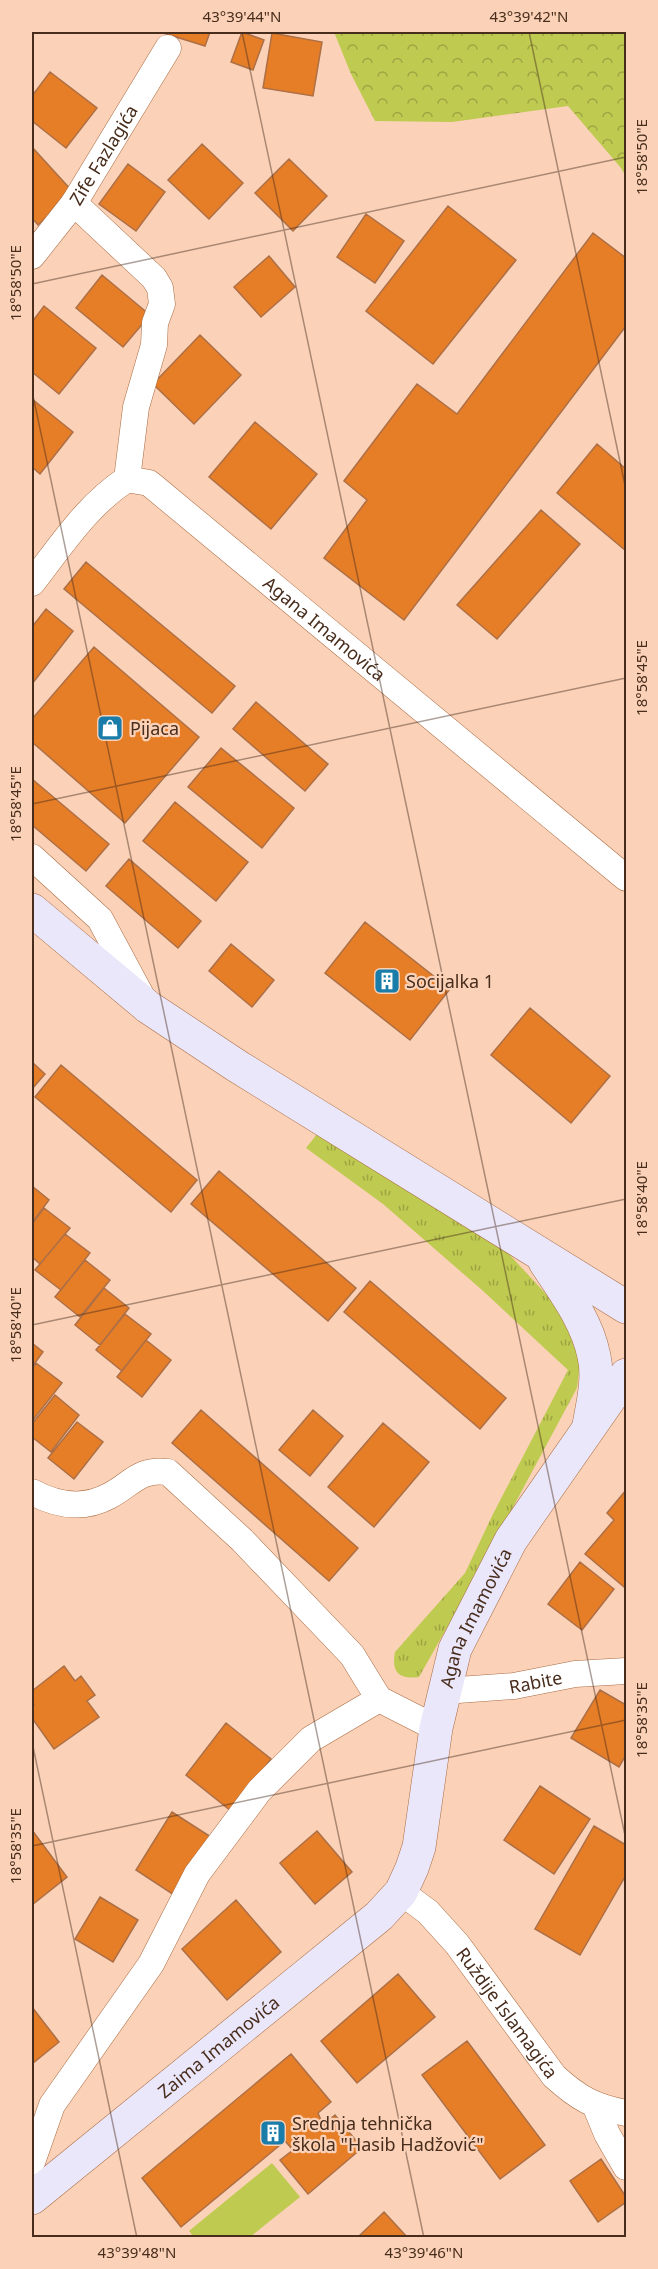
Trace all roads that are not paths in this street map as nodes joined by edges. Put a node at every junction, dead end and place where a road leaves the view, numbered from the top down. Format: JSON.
{"nodes":[{"id":1,"x":168,"y":48,"type":"dead end"},
{"id":2,"x":74,"y":203,"type":"junction"},
{"id":3,"x":32,"y":256,"type":"edge"},
{"id":4,"x":127,"y":479,"type":"junction"},
{"id":5,"x":32,"y":583,"type":"edge"},
{"id":6,"x":32,"y":857,"type":"edge"},
{"id":7,"x":627,"y":878,"type":"edge"},
{"id":8,"x":32,"y":910,"type":"edge"},
{"id":9,"x":148,"y":1007,"type":"junction"},
{"id":10,"x":539,"y":1253,"type":"junction"},
{"id":11,"x":627,"y":1307,"type":"edge"},
{"id":12,"x":627,"y":1375,"type":"edge"},
{"id":13,"x":588,"y":1429,"type":"junction"},
{"id":14,"x":32,"y":1492,"type":"edge"},
{"id":15,"x":627,"y":1671,"type":"edge"},
{"id":16,"x":444,"y":1691,"type":"junction"},
{"id":17,"x":379,"y":1699,"type":"junction"},
{"id":18,"x":436,"y":1728,"type":"junction"},
{"id":19,"x":401,"y":1892,"type":"junction"},
{"id":20,"x":596,"y":2107,"type":"junction"},
{"id":21,"x":627,"y":2114,"type":"edge"},
{"id":22,"x":32,"y":2162,"type":"edge"},
{"id":23,"x":627,"y":2167,"type":"edge"},
{"id":24,"x":32,"y":2198,"type":"edge"}],
"edges":[{"from":1,"to":2,"type":"street","name":"Zife Fazlagića"},
{"from":2,"to":3,"type":"street","name":"Zife Fazlagića"},
{"from":2,"to":4,"type":"street"},
{"from":4,"to":5,"type":"street"},
{"from":4,"to":7,"type":"street","name":"Agana Imamovića"},
{"from":6,"to":9,"type":"street"},
{"from":8,"to":9,"type":"main road"},
{"from":9,"to":10,"type":"main road"},
{"from":10,"to":11,"type":"main road"},
{"from":10,"to":13,"type":"main road"},
{"from":12,"to":13,"type":"main road","name":"Agana Imamovića"},
{"from":13,"to":16,"type":"main road","name":"Agana Imamovića"},
{"from":14,"to":17,"type":"street"},
{"from":15,"to":16,"type":"street","name":"Rabite"},
{"from":16,"to":18,"type":"main road","name":"Agana Imamovića"},
{"from":17,"to":18,"type":"street"},
{"from":17,"to":22,"type":"street"},
{"from":18,"to":19,"type":"main road","name":"Agana Imamovića"},
{"from":19,"to":20,"type":"street","name":"Ruždije Islamagića"},
{"from":19,"to":24,"type":"main road","name":"Zaima Imamovića"},
{"from":20,"to":21,"type":"street","name":"Ruždije Islamagića"},
{"from":20,"to":23,"type":"street"}]}
